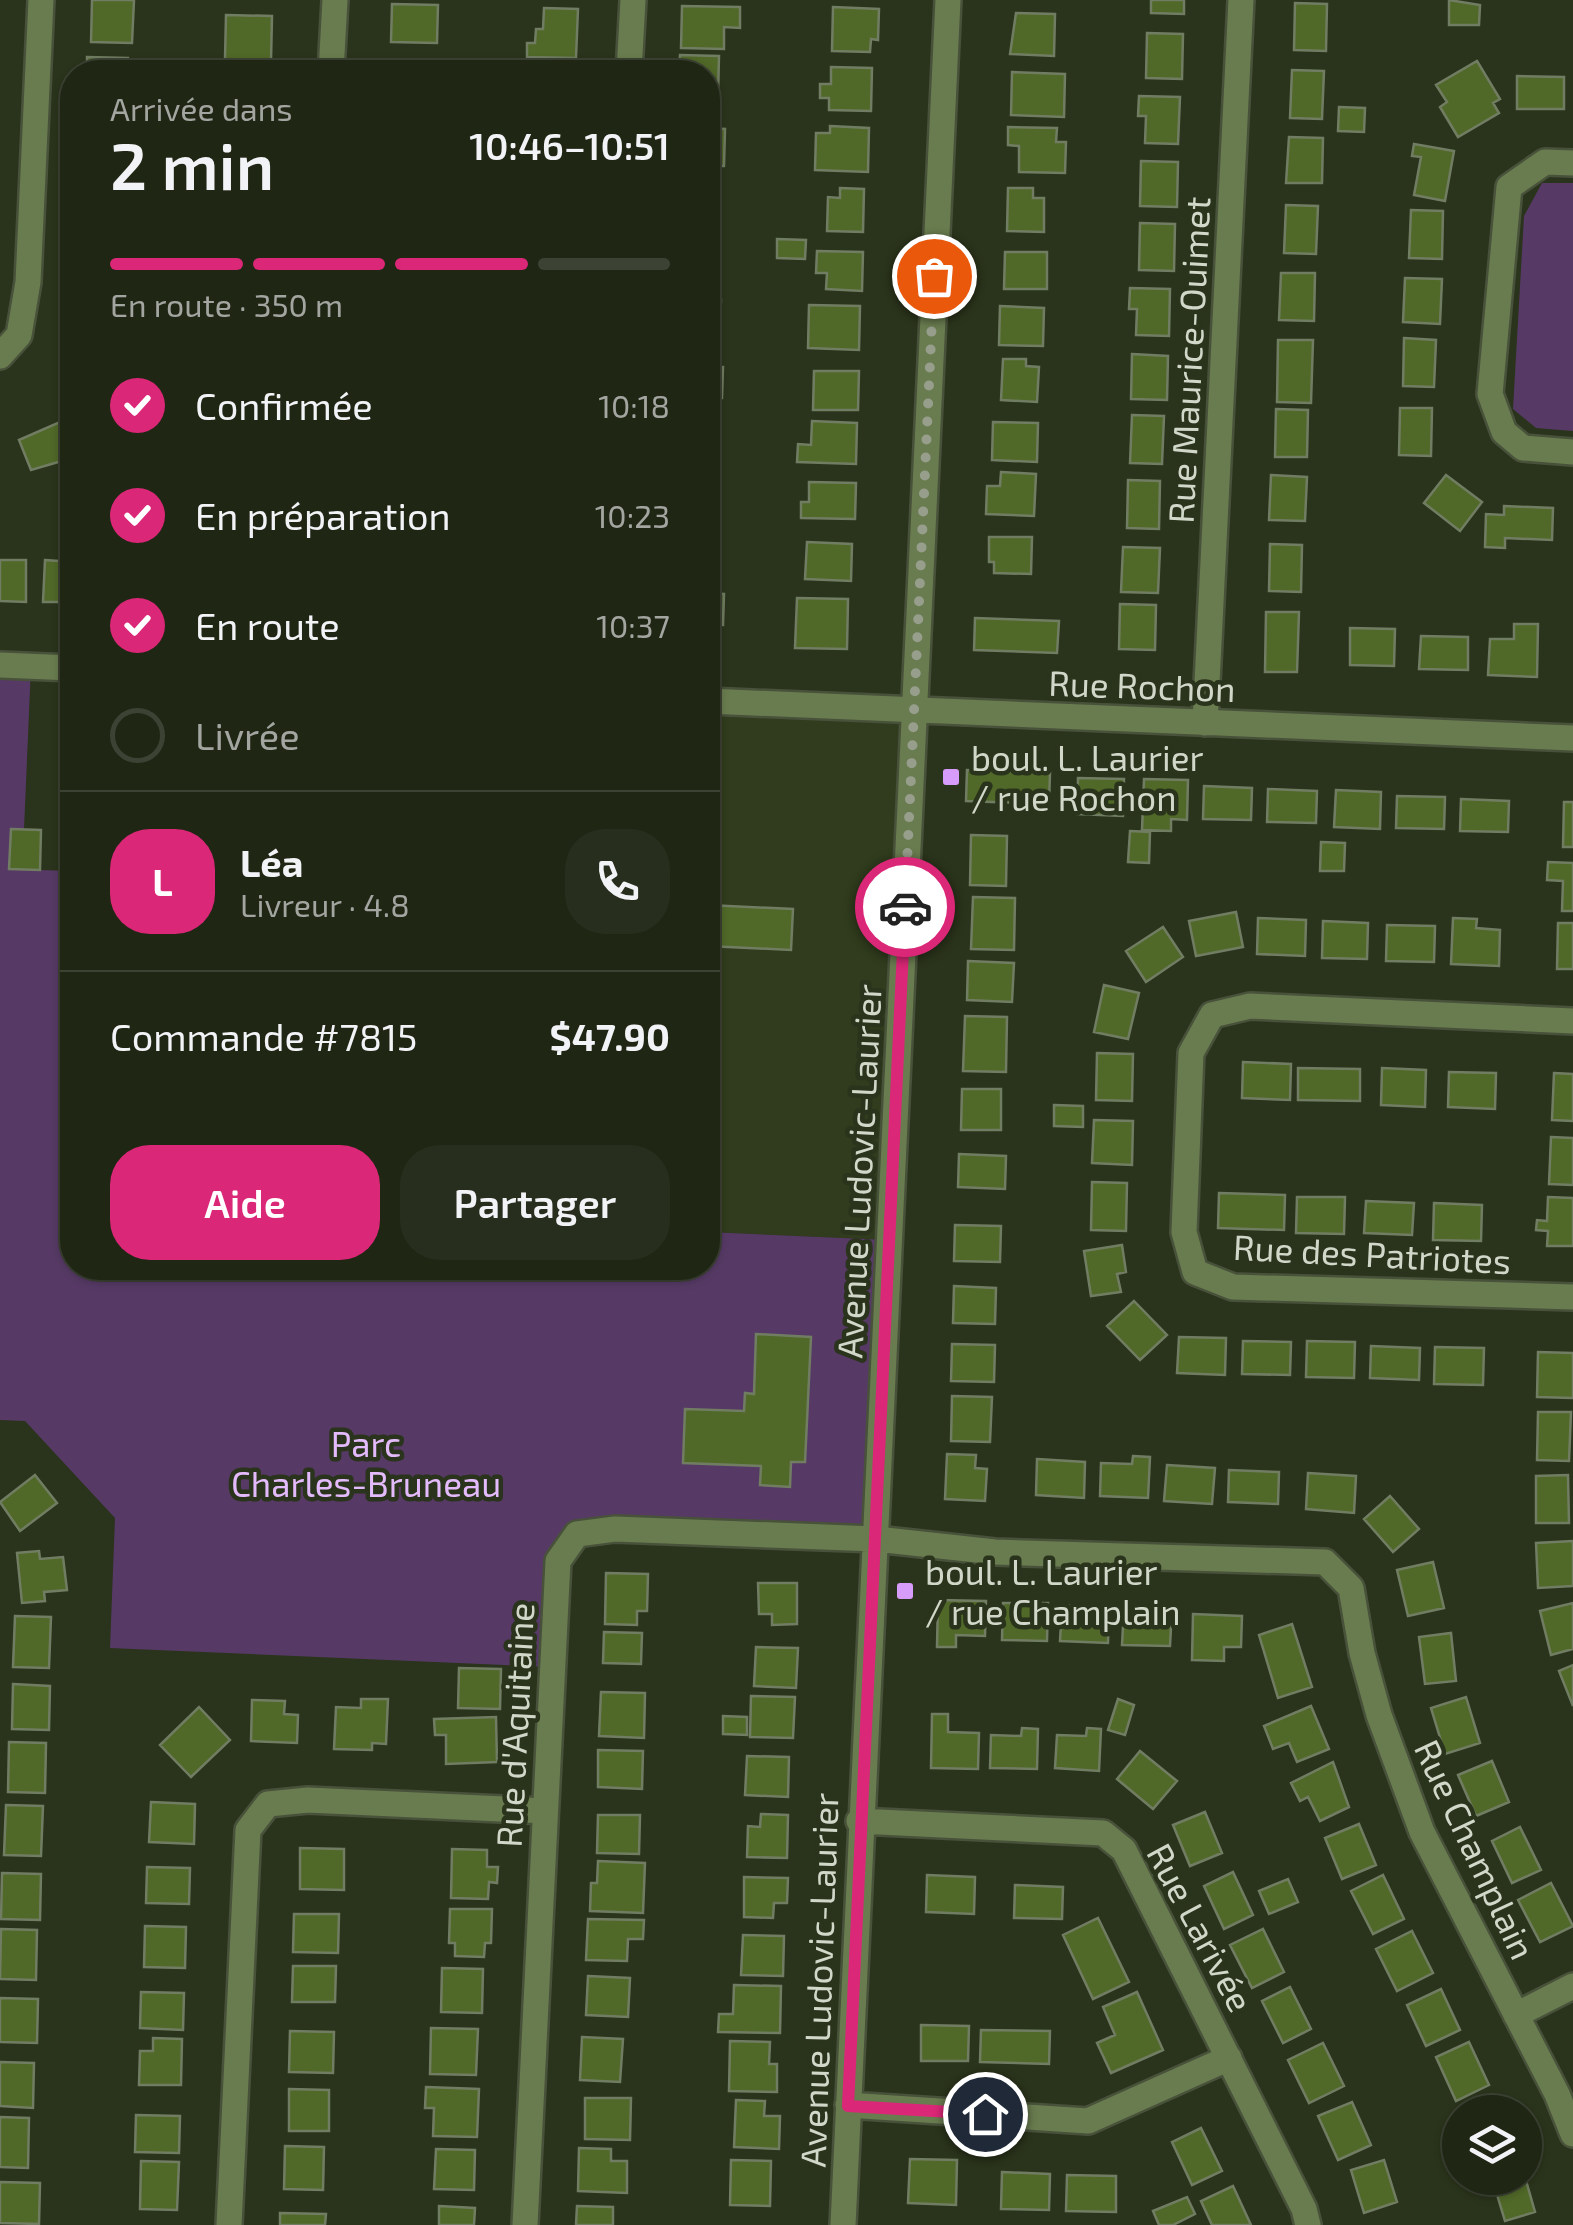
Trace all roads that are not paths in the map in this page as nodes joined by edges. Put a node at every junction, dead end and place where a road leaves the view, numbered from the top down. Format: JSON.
{"nodes":[{"id":1,"x":41,"y":0,"type":"edge"},
{"id":2,"x":335,"y":0,"type":"edge"},
{"id":3,"x":632,"y":0,"type":"edge"},
{"id":4,"x":948,"y":0,"type":"edge"},
{"id":5,"x":1241,"y":0,"type":"edge"},
{"id":6,"x":332,"y":60,"type":"edge"},
{"id":7,"x":630,"y":60,"type":"edge"},
{"id":8,"x":1573,"y":163,"type":"edge"},
{"id":9,"x":0,"y":356,"type":"edge"},
{"id":10,"x":1573,"y":452,"type":"edge"},
{"id":11,"x":0,"y":665,"type":"edge"},
{"id":12,"x":60,"y":668,"type":"edge"},
{"id":13,"x":720,"y":702,"type":"edge"},
{"id":14,"x":913,"y":710,"type":"junction"},
{"id":15,"x":1206,"y":723,"type":"junction"},
{"id":16,"x":1573,"y":738,"type":"edge"},
{"id":17,"x":1573,"y":1021,"type":"edge"},
{"id":18,"x":1573,"y":1297,"type":"edge"},
{"id":19,"x":876,"y":1538,"type":"junction"},
{"id":20,"x":545,"y":1811,"type":"junction"},
{"id":21,"x":859,"y":1821,"type":"junction"},
{"id":22,"x":1573,"y":1986,"type":"edge"},
{"id":23,"x":1516,"y":2014,"type":"junction"},
{"id":24,"x":1229,"y":2058,"type":"junction"},
{"id":25,"x":848,"y":2106,"type":"junction"},
{"id":26,"x":1573,"y":2134,"type":"edge"},
{"id":27,"x":229,"y":2225,"type":"edge"},
{"id":28,"x":526,"y":2225,"type":"edge"},
{"id":29,"x":843,"y":2225,"type":"edge"},
{"id":30,"x":1308,"y":2225,"type":"edge"}],
"edges":[{"from":1,"to":9,"type":"street"},
{"from":2,"to":6,"type":"street"},
{"from":3,"to":7,"type":"street"},
{"from":4,"to":14,"type":"street","name":"Avenue Ludovic-Laurier"},
{"from":5,"to":15,"type":"street","name":"Rue Maurice-Ouimet"},
{"from":8,"to":10,"type":"street"},
{"from":11,"to":12,"type":"street"},
{"from":13,"to":14,"type":"street","name":"Rue Rochon"},
{"from":14,"to":15,"type":"street","name":"Rue Rochon"},
{"from":14,"to":19,"type":"street","name":"Avenue Ludovic-Laurier"},
{"from":15,"to":16,"type":"street","name":"Rue Rochon"},
{"from":17,"to":18,"type":"street","name":"Rue des Patriotes"},
{"from":19,"to":20,"type":"street","name":"Rue d'Aquitaine"},
{"from":19,"to":21,"type":"street","name":"Avenue Ludovic-Laurier"},
{"from":19,"to":23,"type":"street","name":"Rue Champlain"},
{"from":20,"to":27,"type":"street"},
{"from":20,"to":28,"type":"street","name":"Rue d'Aquitaine"},
{"from":21,"to":24,"type":"street","name":"Rue Larivée"},
{"from":21,"to":25,"type":"street","name":"Avenue Ludovic-Laurier"},
{"from":22,"to":23,"type":"street"},
{"from":23,"to":26,"type":"street","name":"Rue Champlain"},
{"from":24,"to":25,"type":"street"},
{"from":24,"to":30,"type":"street","name":"Rue Larivée"},
{"from":25,"to":29,"type":"street","name":"Avenue Ludovic-Laurier"}]}
